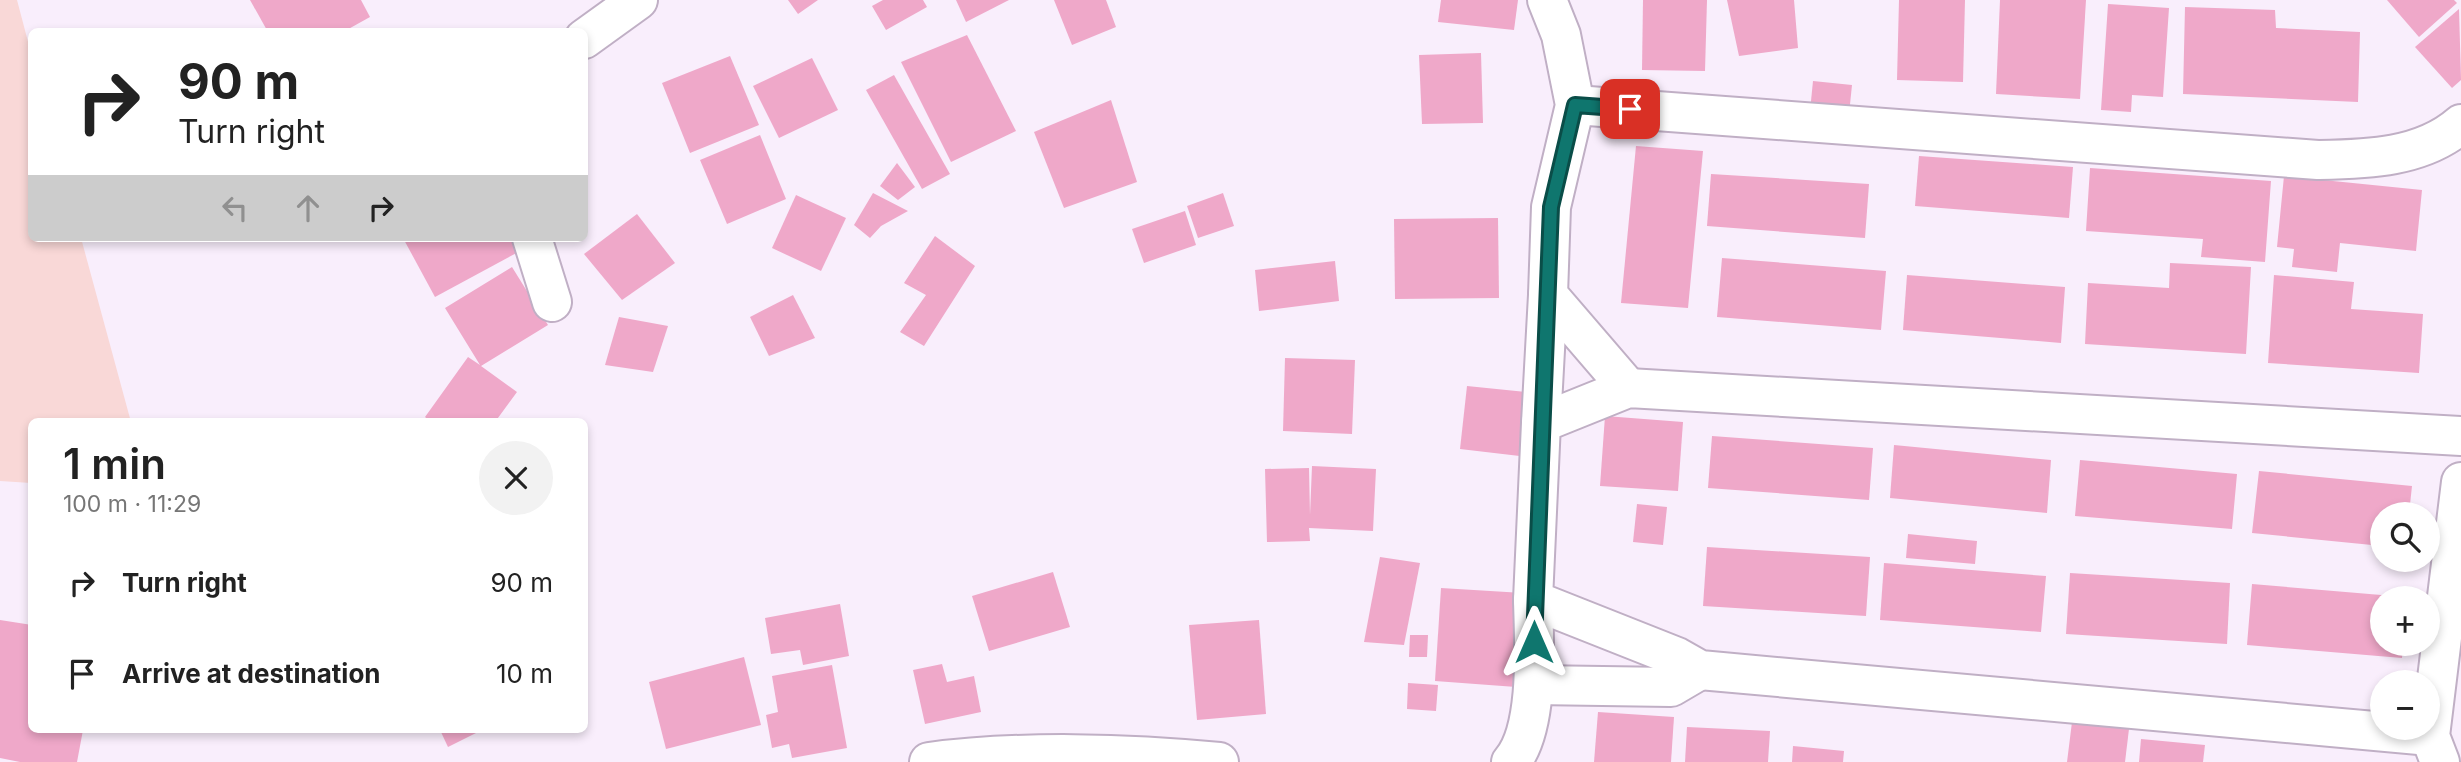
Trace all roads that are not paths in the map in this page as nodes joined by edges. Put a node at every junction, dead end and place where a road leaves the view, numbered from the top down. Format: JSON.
{"nodes":[{"id":1,"x":638,"y":0,"type":"edge"},
{"id":2,"x":1547,"y":0,"type":"edge"},
{"id":3,"x":588,"y":35,"type":"edge"},
{"id":4,"x":1575,"y":105,"type":"junction"},
{"id":5,"x":2461,"y":124,"type":"edge"},
{"id":6,"x":533,"y":242,"type":"edge"},
{"id":7,"x":1548,"y":295,"type":"junction"},
{"id":8,"x":552,"y":302,"type":"dead end"},
{"id":9,"x":1628,"y":388,"type":"junction"},
{"id":10,"x":1541,"y":423,"type":"junction"},
{"id":11,"x":2461,"y":436,"type":"edge"},
{"id":12,"x":2461,"y":482,"type":"edge"},
{"id":13,"x":1533,"y":600,"type":"junction"},
{"id":14,"x":1700,"y":670,"type":"junction"},
{"id":15,"x":1534,"y":685,"type":"junction"},
{"id":16,"x":2435,"y":749,"type":"edge"},
{"id":17,"x":929,"y":762,"type":"edge"},
{"id":18,"x":1219,"y":762,"type":"edge"},
{"id":19,"x":1511,"y":762,"type":"edge"}],
"edges":[{"from":1,"to":3,"type":"street"},
{"from":2,"to":4,"type":"street"},
{"from":4,"to":5,"type":"street"},
{"from":4,"to":7,"type":"street"},
{"from":6,"to":8,"type":"street"},
{"from":7,"to":9,"type":"street"},
{"from":7,"to":10,"type":"street"},
{"from":9,"to":10,"type":"street"},
{"from":9,"to":11,"type":"street"},
{"from":10,"to":13,"type":"street"},
{"from":12,"to":16,"type":"street"},
{"from":13,"to":14,"type":"street"},
{"from":13,"to":15,"type":"street"},
{"from":14,"to":15,"type":"street"},
{"from":14,"to":16,"type":"street"},
{"from":15,"to":19,"type":"street"},
{"from":17,"to":18,"type":"street"}]}
